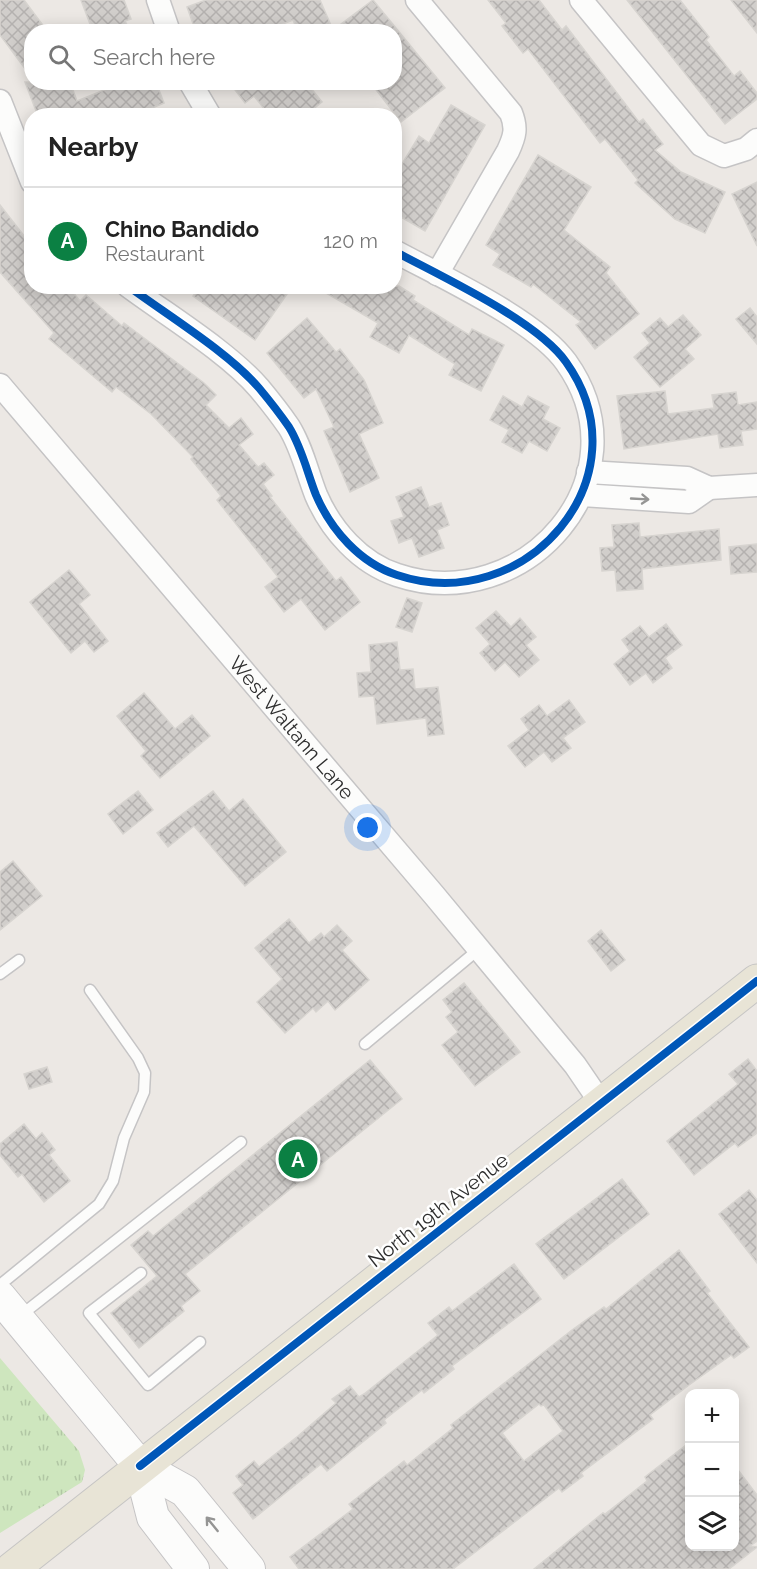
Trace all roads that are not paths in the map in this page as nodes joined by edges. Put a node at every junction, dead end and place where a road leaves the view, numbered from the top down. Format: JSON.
{"nodes":[{"id":1,"x":158,"y":0,"type":"edge"},
{"id":2,"x":417,"y":0,"type":"edge"},
{"id":3,"x":580,"y":0,"type":"edge"},
{"id":4,"x":166,"y":24,"type":"edge"},
{"id":5,"x":195,"y":90,"type":"edge"},
{"id":6,"x":0,"y":101,"type":"edge"},
{"id":7,"x":205,"y":108,"type":"edge"},
{"id":8,"x":757,"y":140,"type":"edge"},
{"id":9,"x":24,"y":162,"type":"edge"},
{"id":10,"x":402,"y":255,"type":"edge"},
{"id":11,"x":437,"y":274,"type":"junction"},
{"id":12,"x":139,"y":294,"type":"edge"},
{"id":13,"x":0,"y":385,"type":"edge"},
{"id":14,"x":588,"y":472,"type":"junction"},
{"id":15,"x":757,"y":485,"type":"edge"},
{"id":16,"x":709,"y":488,"type":"junction"},
{"id":17,"x":582,"y":495,"type":"junction"},
{"id":18,"x":479,"y":949,"type":"junction"},
{"id":19,"x":19,"y":960,"type":"dead end"},
{"id":20,"x":0,"y":974,"type":"edge"},
{"id":21,"x":757,"y":981,"type":"edge"},
{"id":22,"x":90,"y":990,"type":"dead end"},
{"id":23,"x":365,"y":1044,"type":"dead end"},
{"id":24,"x":602,"y":1103,"type":"junction"},
{"id":25,"x":241,"y":1142,"type":"dead end"},
{"id":26,"x":141,"y":1273,"type":"dead end"},
{"id":27,"x":0,"y":1285,"type":"edge"},
{"id":28,"x":9,"y":1308,"type":"edge"},
{"id":29,"x":200,"y":1342,"type":"dead end"},
{"id":30,"x":140,"y":1466,"type":"junction"},
{"id":31,"x":12,"y":1569,"type":"edge"},
{"id":32,"x":193,"y":1569,"type":"edge"},
{"id":33,"x":249,"y":1569,"type":"edge"}],
"edges":[{"from":1,"to":4,"type":"street"},
{"from":2,"to":11,"type":"street"},
{"from":3,"to":8,"type":"street"},
{"from":5,"to":7,"type":"street"},
{"from":6,"to":9,"type":"street"},
{"from":10,"to":11,"type":"street"},
{"from":11,"to":14,"type":"street"},
{"from":12,"to":17,"type":"street"},
{"from":13,"to":18,"type":"street","name":"West Waltann Lane"},
{"from":14,"to":16,"type":"street"},
{"from":14,"to":17,"type":"street"},
{"from":15,"to":16,"type":"street"},
{"from":17,"to":16,"type":"street","one_way":true},
{"from":18,"to":23,"type":"lane"},
{"from":18,"to":24,"type":"street","name":"West Waltann Lane"},
{"from":19,"to":20,"type":"lane"},
{"from":21,"to":24,"type":"main road","name":"North 19th Avenue"},
{"from":22,"to":27,"type":"lane"},
{"from":24,"to":30,"type":"main road","name":"North 19th Avenue"},
{"from":25,"to":28,"type":"lane"},
{"from":26,"to":29,"type":"lane"},
{"from":28,"to":30,"type":"main road"},
{"from":30,"to":31,"type":"main road","name":"North 19th Avenue"},
{"from":30,"to":32,"type":"main road"},
{"from":33,"to":30,"type":"main road","one_way":true}]}
